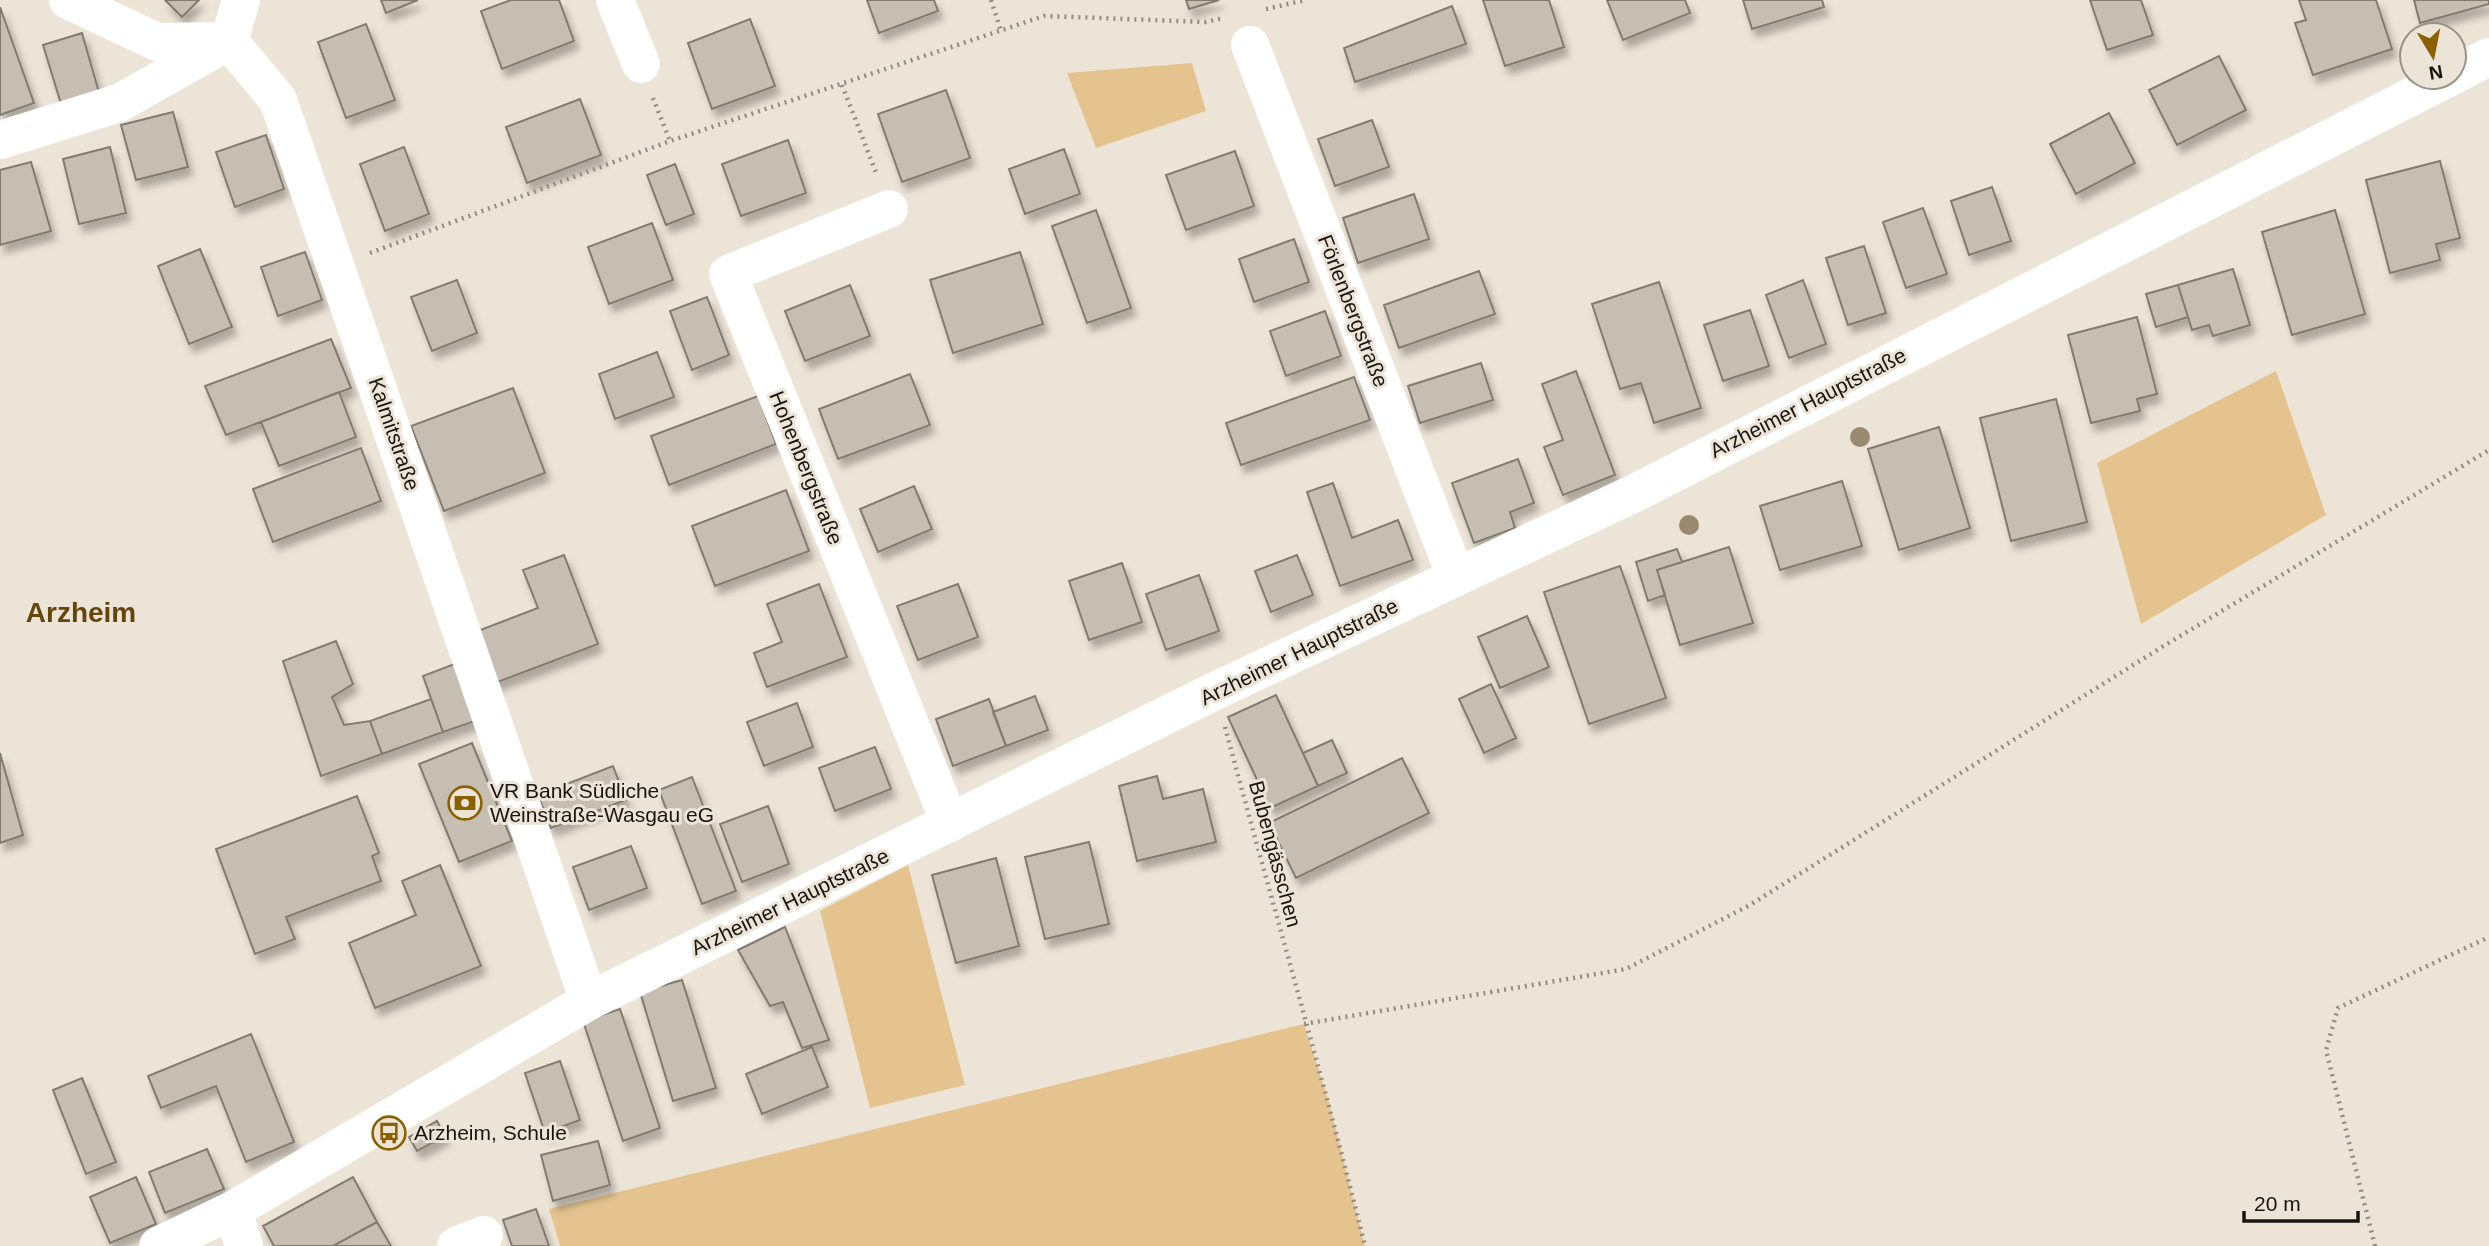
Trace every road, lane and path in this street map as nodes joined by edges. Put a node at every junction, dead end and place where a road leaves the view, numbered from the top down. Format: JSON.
{"nodes":[{"id":1,"x":68,"y":0,"type":"edge"},
{"id":2,"x":241,"y":0,"type":"edge"},
{"id":3,"x":615,"y":0,"type":"edge"},
{"id":4,"x":991,"y":0,"type":"edge"},
{"id":5,"x":1306,"y":0,"type":"edge"},
{"id":6,"x":1243,"y":25,"type":"junction"},
{"id":7,"x":1001,"y":31,"type":"junction"},
{"id":8,"x":229,"y":41,"type":"junction"},
{"id":9,"x":2489,"y":57,"type":"edge"},
{"id":10,"x":641,"y":64,"type":"dead end"},
{"id":11,"x":2468,"y":68,"type":"edge"},
{"id":12,"x":842,"y":85,"type":"junction"},
{"id":13,"x":2423,"y":91,"type":"edge"},
{"id":14,"x":0,"y":140,"type":"edge"},
{"id":15,"x":889,"y":209,"type":"joint"},
{"id":16,"x":337,"y":267,"type":"junction"},
{"id":17,"x":2489,"y":450,"type":"edge"},
{"id":18,"x":1455,"y":577,"type":"junction"},
{"id":19,"x":1215,"y":691,"type":"junction"},
{"id":20,"x":950,"y":823,"type":"junction"},
{"id":21,"x":2489,"y":937,"type":"edge"},
{"id":22,"x":589,"y":1001,"type":"junction"},
{"id":23,"x":1304,"y":1024,"type":"junction"},
{"id":24,"x":233,"y":1210,"type":"junction"},
{"id":25,"x":158,"y":1246,"type":"edge"},
{"id":26,"x":244,"y":1246,"type":"edge"},
{"id":27,"x":1365,"y":1246,"type":"edge"},
{"id":28,"x":2375,"y":1246,"type":"edge"}],
"edges":[{"from":1,"to":8,"type":"street"},
{"from":2,"to":8,"type":"street"},
{"from":3,"to":10,"type":"street"},
{"from":4,"to":7,"type":"path"},
{"from":5,"to":6,"type":"path"},
{"from":6,"to":7,"type":"path"},
{"from":6,"to":18,"type":"street","name":"Förlenbergstraße"},
{"from":7,"to":12,"type":"path"},
{"from":8,"to":14,"type":"street"},
{"from":8,"to":16,"type":"street","name":"Kalmitstraße"},
{"from":9,"to":11,"type":"street","name":"Arzheimer Hauptstraße"},
{"from":12,"to":15,"type":"path"},
{"from":12,"to":16,"type":"path"},
{"from":13,"to":18,"type":"street","name":"Arzheimer Hauptstraße"},
{"from":15,"to":20,"type":"street","name":"Hohenbergstraße"},
{"from":16,"to":22,"type":"street","name":"Kalmitstraße"},
{"from":17,"to":23,"type":"path"},
{"from":18,"to":19,"type":"street","name":"Arzheimer Hauptstraße"},
{"from":19,"to":20,"type":"street","name":"Arzheimer Hauptstraße"},
{"from":19,"to":23,"type":"path","name":"Bubengässchen"},
{"from":20,"to":22,"type":"street","name":"Arzheimer Hauptstraße"},
{"from":21,"to":28,"type":"path"},
{"from":22,"to":24,"type":"street","name":"Arzheimer Hauptstraße"},
{"from":23,"to":27,"type":"path","name":"Bubengässchen"},
{"from":24,"to":25,"type":"street","name":"Arzheimer Hauptstraße"},
{"from":24,"to":26,"type":"street"}]}
